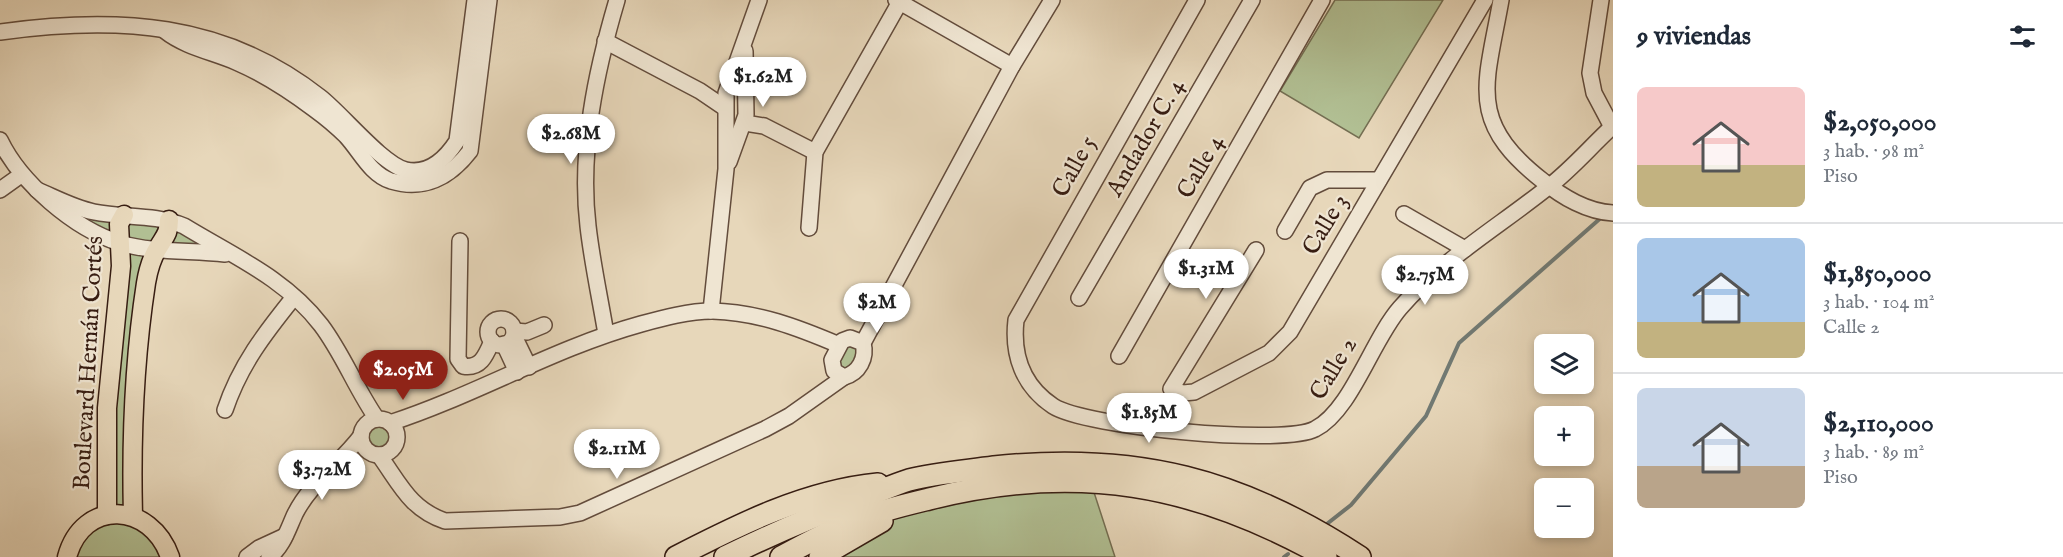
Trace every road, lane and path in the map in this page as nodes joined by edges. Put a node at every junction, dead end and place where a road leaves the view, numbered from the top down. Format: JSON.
{"nodes":[{"id":1,"x":475,"y":0,"type":"edge"},
{"id":2,"x":489,"y":0,"type":"edge"},
{"id":3,"x":617,"y":0,"type":"edge"},
{"id":4,"x":759,"y":0,"type":"edge"},
{"id":5,"x":1052,"y":0,"type":"edge"},
{"id":6,"x":1197,"y":0,"type":"edge"},
{"id":7,"x":1252,"y":0,"type":"edge"},
{"id":8,"x":1322,"y":0,"type":"edge"},
{"id":9,"x":1485,"y":0,"type":"edge"},
{"id":10,"x":1501,"y":0,"type":"edge"},
{"id":11,"x":1601,"y":0,"type":"edge"},
{"id":12,"x":899,"y":1,"type":"edge"},
{"id":13,"x":162,"y":29,"type":"junction"},
{"id":14,"x":8,"y":31,"type":"edge"},
{"id":15,"x":745,"y":36,"type":"junction"},
{"id":16,"x":0,"y":40,"type":"edge"},
{"id":17,"x":605,"y":41,"type":"junction"},
{"id":18,"x":1012,"y":66,"type":"junction"},
{"id":19,"x":745,"y":89,"type":"junction"},
{"id":20,"x":726,"y":96,"type":"junction"},
{"id":21,"x":746,"y":106,"type":"junction"},
{"id":22,"x":725,"y":124,"type":"junction"},
{"id":23,"x":744,"y":126,"type":"junction"},
{"id":24,"x":764,"y":126,"type":"junction"},
{"id":25,"x":1612,"y":126,"type":"edge"},
{"id":26,"x":0,"y":140,"type":"edge"},
{"id":27,"x":814,"y":152,"type":"junction"},
{"id":28,"x":726,"y":169,"type":"junction"},
{"id":29,"x":21,"y":175,"type":"junction"},
{"id":30,"x":1379,"y":180,"type":"junction"},
{"id":31,"x":1550,"y":187,"type":"junction"},
{"id":32,"x":0,"y":190,"type":"edge"},
{"id":33,"x":38,"y":190,"type":"junction"},
{"id":34,"x":1613,"y":213,"type":"edge"},
{"id":35,"x":1404,"y":214,"type":"dead end"},
{"id":36,"x":124,"y":215,"type":"junction"},
{"id":37,"x":169,"y":220,"type":"junction"},
{"id":38,"x":809,"y":228,"type":"dead end"},
{"id":39,"x":1285,"y":231,"type":"dead end"},
{"id":40,"x":460,"y":241,"type":"dead end"},
{"id":41,"x":119,"y":243,"type":"junction"},
{"id":42,"x":157,"y":249,"type":"junction"},
{"id":43,"x":1465,"y":249,"type":"junction"},
{"id":44,"x":1256,"y":250,"type":"dead end"},
{"id":45,"x":231,"y":255,"type":"junction"},
{"id":46,"x":294,"y":297,"type":"junction"},
{"id":47,"x":1078,"y":298,"type":"dead end"},
{"id":48,"x":711,"y":311,"type":"junction"},
{"id":49,"x":544,"y":325,"type":"dead end"},
{"id":50,"x":606,"y":334,"type":"junction"},
{"id":51,"x":506,"y":338,"type":"junction"},
{"id":52,"x":859,"y":341,"type":"junction"},
{"id":53,"x":1119,"y":356,"type":"dead end"},
{"id":54,"x":838,"y":362,"type":"junction"},
{"id":55,"x":1018,"y":363,"type":"joint"},
{"id":56,"x":523,"y":370,"type":"junction"},
{"id":57,"x":361,"y":396,"type":"junction"},
{"id":58,"x":225,"y":410,"type":"dead end"},
{"id":59,"x":388,"y":425,"type":"junction"},
{"id":60,"x":362,"y":432,"type":"junction"},
{"id":61,"x":380,"y":452,"type":"junction"},
{"id":62,"x":346,"y":455,"type":"junction"},
{"id":63,"x":908,"y":481,"type":"junction"},
{"id":64,"x":914,"y":503,"type":"junction"},
{"id":65,"x":107,"y":515,"type":"junction"},
{"id":66,"x":133,"y":516,"type":"junction"},
{"id":67,"x":285,"y":536,"type":"junction"},
{"id":68,"x":67,"y":557,"type":"edge"},
{"id":69,"x":170,"y":557,"type":"edge"},
{"id":70,"x":247,"y":557,"type":"edge"},
{"id":71,"x":270,"y":557,"type":"edge"},
{"id":72,"x":676,"y":557,"type":"edge"},
{"id":73,"x":725,"y":557,"type":"edge"},
{"id":74,"x":781,"y":557,"type":"edge"},
{"id":75,"x":820,"y":557,"type":"edge"},
{"id":76,"x":1326,"y":557,"type":"edge"},
{"id":77,"x":1360,"y":557,"type":"edge"}],
"edges":[{"from":1,"to":13,"type":"street"},
{"from":2,"to":13,"type":"street"},
{"from":3,"to":17,"type":"street"},
{"from":4,"to":15,"type":"street"},
{"from":5,"to":18,"type":"street"},
{"from":6,"to":55,"type":"street","name":"Calle 5"},
{"from":7,"to":47,"type":"street","name":"Andador C. 4"},
{"from":8,"to":53,"type":"street","name":"Calle 4"},
{"from":9,"to":30,"type":"street","name":"Calle 3"},
{"from":10,"to":31,"type":"street"},
{"from":11,"to":25,"type":"street"},
{"from":12,"to":18,"type":"street"},
{"from":12,"to":27,"type":"street"},
{"from":13,"to":14,"type":"street"},
{"from":14,"to":16,"type":"street"},
{"from":15,"to":19,"type":"street"},
{"from":15,"to":20,"type":"street"},
{"from":17,"to":20,"type":"street"},
{"from":17,"to":50,"type":"street"},
{"from":18,"to":52,"type":"street"},
{"from":19,"to":20,"type":"street"},
{"from":19,"to":21,"type":"street"},
{"from":20,"to":22,"type":"street"},
{"from":21,"to":23,"type":"street"},
{"from":21,"to":24,"type":"street"},
{"from":22,"to":23,"type":"street"},
{"from":22,"to":28,"type":"street"},
{"from":23,"to":24,"type":"street"},
{"from":23,"to":28,"type":"street"},
{"from":24,"to":27,"type":"street"},
{"from":25,"to":31,"type":"street","name":"Calle 2"},
{"from":26,"to":29,"type":"street"},
{"from":27,"to":38,"type":"street"},
{"from":28,"to":48,"type":"street"},
{"from":29,"to":32,"type":"street"},
{"from":29,"to":33,"type":"street"},
{"from":30,"to":39,"type":"street"},
{"from":30,"to":44,"type":"street","name":"Calle 3"},
{"from":31,"to":34,"type":"street"},
{"from":31,"to":43,"type":"street","name":"Calle 2"},
{"from":33,"to":36,"type":"street"},
{"from":33,"to":41,"type":"street"},
{"from":35,"to":43,"type":"street"},
{"from":36,"to":37,"type":"street"},
{"from":36,"to":41,"type":"main road","name":"Boulevard Hernán Cortés"},
{"from":37,"to":42,"type":"main road","name":"Boulevard Hernán Cortés"},
{"from":37,"to":45,"type":"street"},
{"from":40,"to":51,"type":"street"},
{"from":41,"to":42,"type":"street"},
{"from":41,"to":65,"type":"main road","name":"Boulevard Hernán Cortés"},
{"from":42,"to":45,"type":"street"},
{"from":42,"to":66,"type":"main road","name":"Boulevard Hernán Cortés"},
{"from":43,"to":55,"type":"street","name":"Calle 2"},
{"from":45,"to":46,"type":"street"},
{"from":46,"to":57,"type":"street"},
{"from":46,"to":58,"type":"street"},
{"from":48,"to":50,"type":"street"},
{"from":48,"to":54,"type":"street"},
{"from":49,"to":51,"type":"street"},
{"from":50,"to":56,"type":"street"},
{"from":51,"to":56,"type":"street"},
{"from":52,"to":54,"type":"street"},
{"from":52,"to":54,"type":"street"},
{"from":54,"to":61,"type":"street"},
{"from":56,"to":59,"type":"street"},
{"from":57,"to":59,"type":"street"},
{"from":57,"to":60,"type":"street"},
{"from":59,"to":60,"type":"street"},
{"from":59,"to":61,"type":"street"},
{"from":60,"to":61,"type":"street"},
{"from":60,"to":62,"type":"street"},
{"from":61,"to":62,"type":"street"},
{"from":62,"to":67,"type":"street"},
{"from":63,"to":72,"type":"highway"},
{"from":63,"to":73,"type":"highway"},
{"from":63,"to":77,"type":"highway"},
{"from":64,"to":74,"type":"highway"},
{"from":64,"to":75,"type":"highway"},
{"from":64,"to":76,"type":"highway"},
{"from":65,"to":66,"type":"main road"},
{"from":65,"to":68,"type":"main road"},
{"from":66,"to":69,"type":"main road"},
{"from":67,"to":70,"type":"street"},
{"from":67,"to":71,"type":"street"}]}
